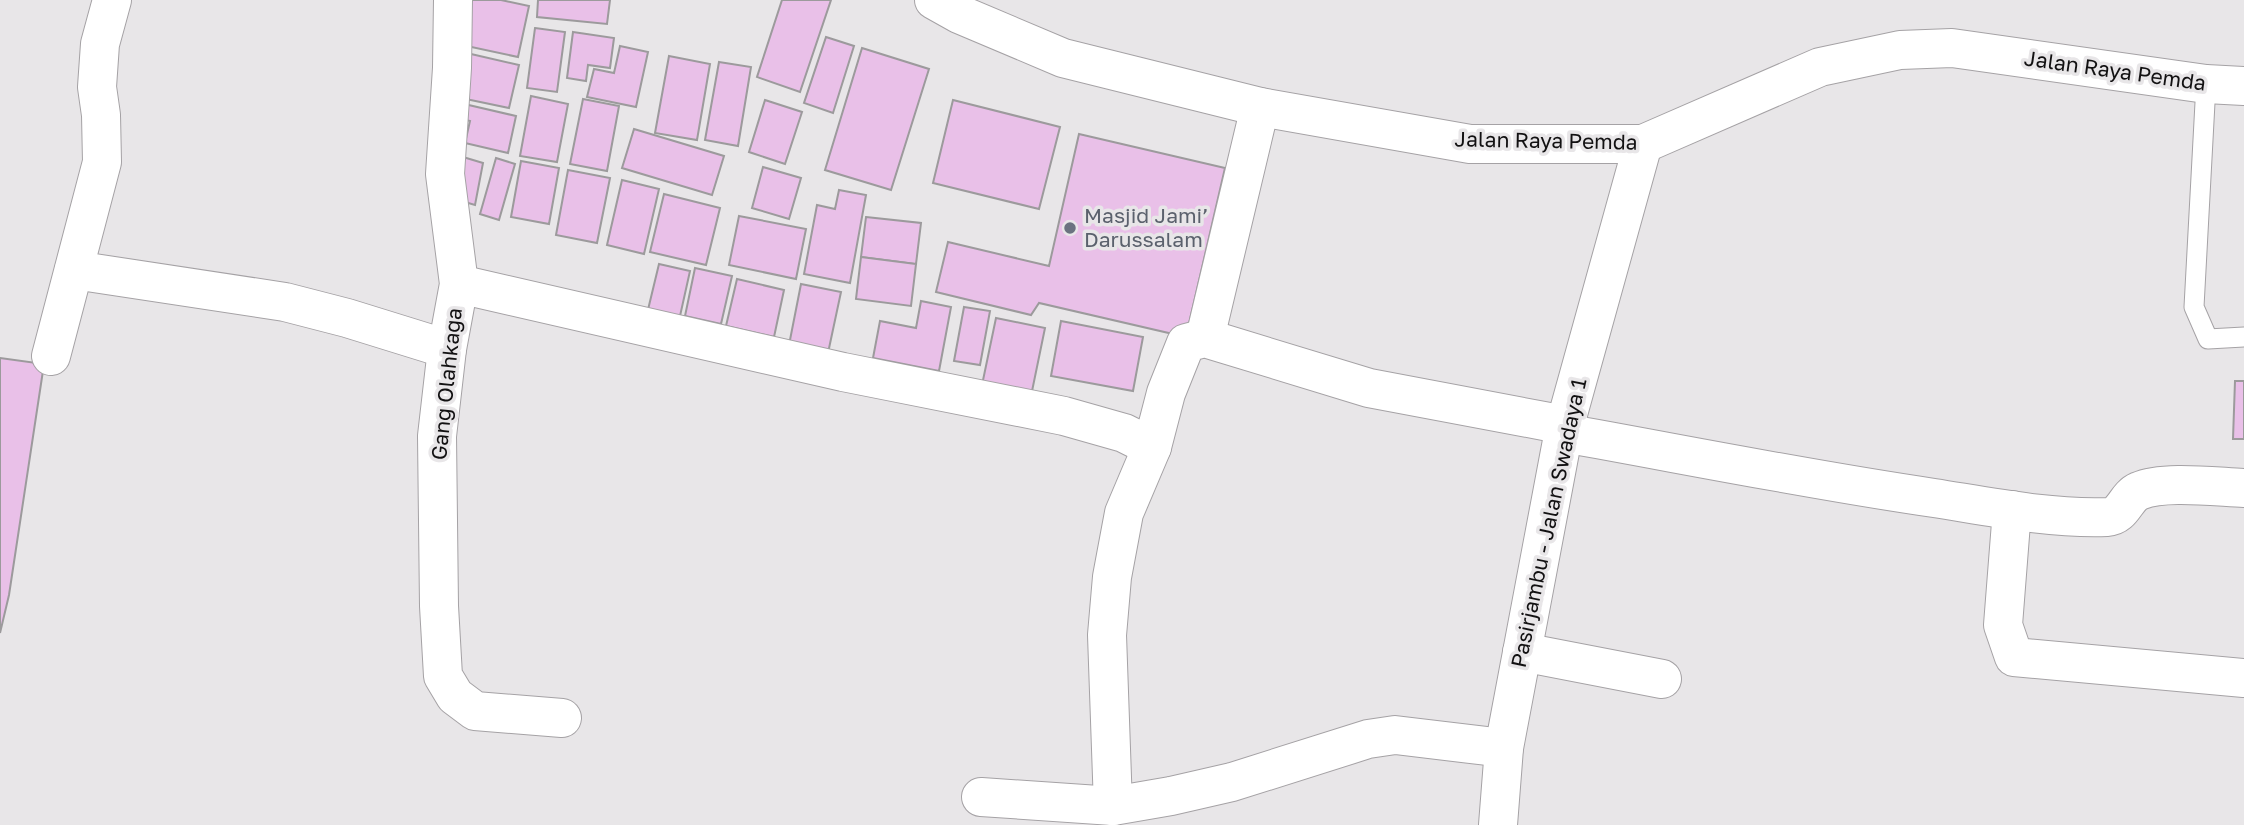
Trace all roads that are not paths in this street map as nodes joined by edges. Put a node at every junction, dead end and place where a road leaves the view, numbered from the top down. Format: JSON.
{"nodes":[{"id":1,"x":112,"y":0,"type":"edge"},
{"id":2,"x":453,"y":0,"type":"edge"},
{"id":3,"x":934,"y":0,"type":"edge"},
{"id":4,"x":2206,"y":84,"type":"junction"},
{"id":5,"x":2244,"y":86,"type":"edge"},
{"id":6,"x":1260,"y":107,"type":"junction"},
{"id":7,"x":1643,"y":144,"type":"junction"},
{"id":8,"x":74,"y":270,"type":"junction"},
{"id":9,"x":460,"y":284,"type":"junction"},
{"id":10,"x":2244,"y":337,"type":"edge"},
{"id":11,"x":1205,"y":338,"type":"junction"},
{"id":12,"x":447,"y":349,"type":"junction"},
{"id":13,"x":51,"y":356,"type":"dead end"},
{"id":14,"x":1564,"y":429,"type":"junction"},
{"id":15,"x":1152,"y":447,"type":"junction"},
{"id":16,"x":2244,"y":488,"type":"edge"},
{"id":17,"x":2012,"y":510,"type":"junction"},
{"id":18,"x":1522,"y":652,"type":"junction"},
{"id":19,"x":2244,"y":678,"type":"edge"},
{"id":20,"x":1662,"y":679,"type":"dead end"},
{"id":21,"x":562,"y":718,"type":"dead end"},
{"id":22,"x":1504,"y":748,"type":"junction"},
{"id":23,"x":1112,"y":806,"type":"junction"},
{"id":24,"x":993,"y":807,"type":"edge"},
{"id":25,"x":1498,"y":825,"type":"edge"}],
"edges":[{"from":1,"to":8,"type":"street"},
{"from":2,"to":9,"type":"street","name":"Gang Olahkaga"},
{"from":3,"to":6,"type":"street","name":"Jalan Raya Pemda"},
{"from":4,"to":5,"type":"street","name":"Jalan Raya Pemda"},
{"from":4,"to":7,"type":"street","name":"Jalan Raya Pemda"},
{"from":4,"to":10,"type":"lane"},
{"from":6,"to":7,"type":"street","name":"Jalan Raya Pemda"},
{"from":6,"to":11,"type":"street"},
{"from":7,"to":14,"type":"street","name":"Pasirjambu - Jalan Swadaya 1"},
{"from":8,"to":12,"type":"street"},
{"from":8,"to":13,"type":"street"},
{"from":9,"to":12,"type":"street","name":"Gang Olahkaga"},
{"from":9,"to":15,"type":"street"},
{"from":11,"to":14,"type":"street"},
{"from":11,"to":15,"type":"street"},
{"from":12,"to":21,"type":"street","name":"Gang Olahkaga"},
{"from":14,"to":17,"type":"street"},
{"from":14,"to":18,"type":"street","name":"Pasirjambu - Jalan Swadaya 1"},
{"from":15,"to":23,"type":"street"},
{"from":16,"to":17,"type":"street"},
{"from":17,"to":19,"type":"street"},
{"from":18,"to":20,"type":"street"},
{"from":18,"to":22,"type":"street","name":"Pasirjambu - Jalan Swadaya 1"},
{"from":22,"to":23,"type":"street"},
{"from":22,"to":25,"type":"street","name":"Pasirjambu - Jalan Swadaya 1"},
{"from":23,"to":24,"type":"street"}]}
